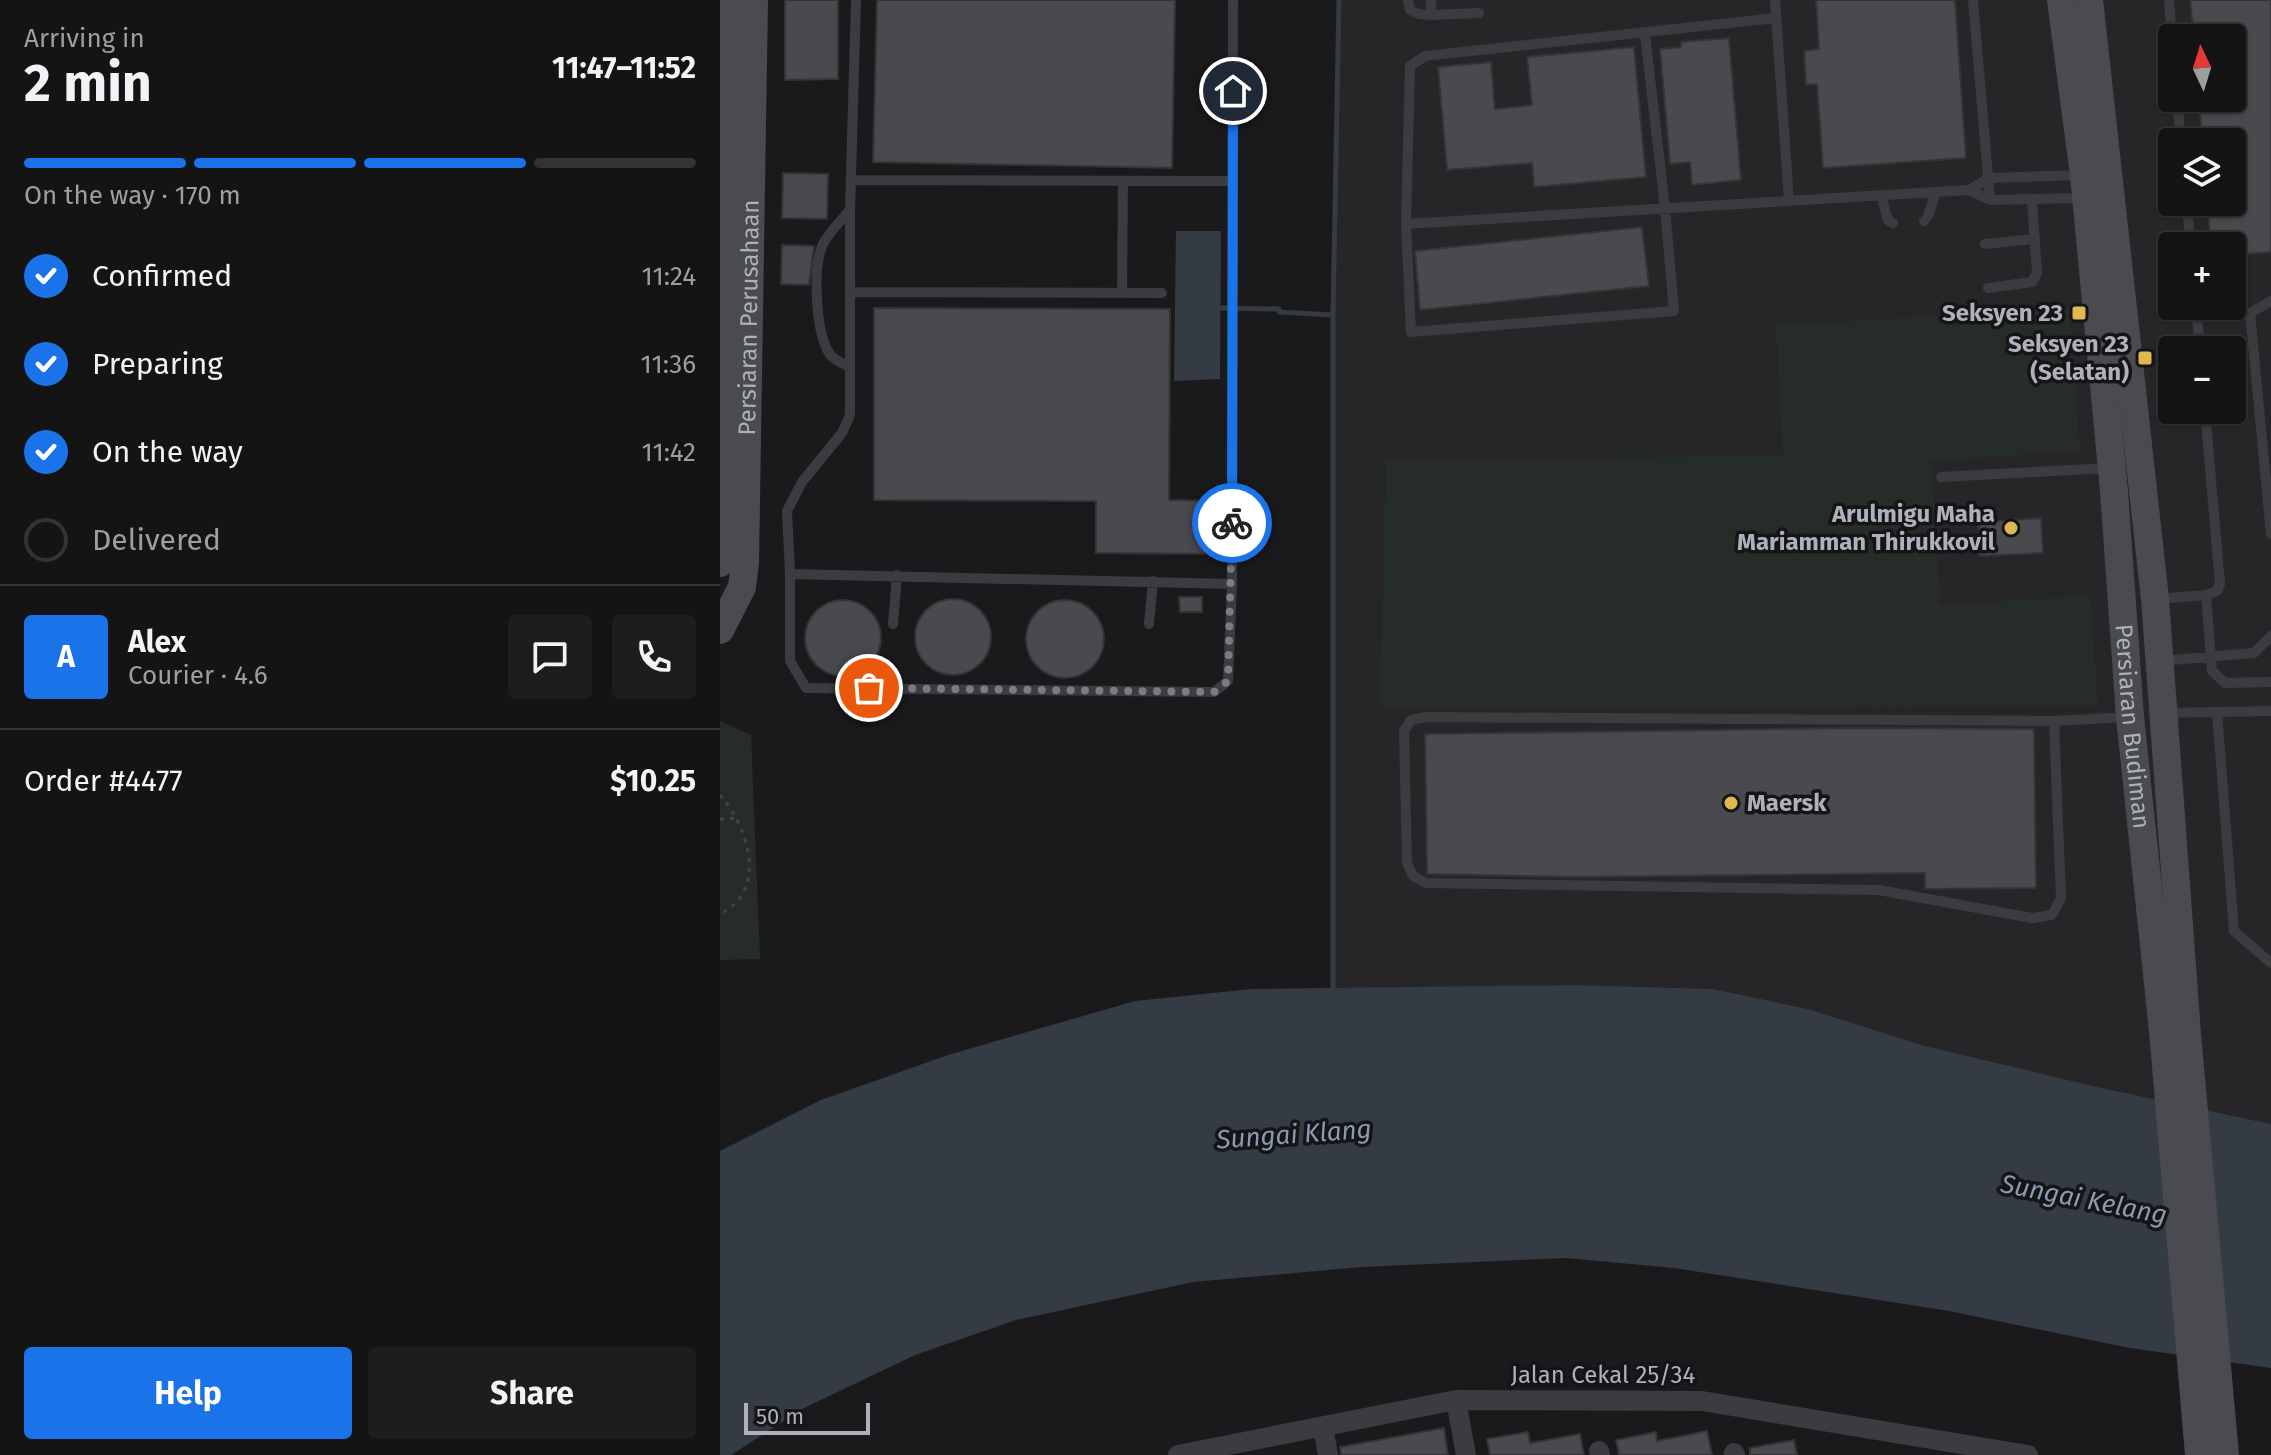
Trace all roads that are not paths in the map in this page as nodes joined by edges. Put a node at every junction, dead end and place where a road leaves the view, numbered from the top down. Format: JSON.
{"nodes":[{"id":1,"x":856,"y":0,"type":"edge"},
{"id":2,"x":1233,"y":0,"type":"edge"},
{"id":3,"x":1408,"y":0,"type":"edge"},
{"id":4,"x":1431,"y":0,"type":"edge"},
{"id":5,"x":1775,"y":0,"type":"edge"},
{"id":6,"x":1973,"y":0,"type":"edge"},
{"id":7,"x":2061,"y":0,"type":"edge"},
{"id":8,"x":2089,"y":0,"type":"edge"},
{"id":9,"x":2169,"y":0,"type":"edge"},
{"id":10,"x":733,"y":5,"type":"edge"},
{"id":11,"x":1479,"y":13,"type":"dead end"},
{"id":12,"x":1431,"y":15,"type":"junction"},
{"id":13,"x":1776,"y":18,"type":"junction"},
{"id":14,"x":2171,"y":24,"type":"edge"},
{"id":15,"x":1645,"y":34,"type":"junction"},
{"id":16,"x":1989,"y":178,"type":"junction"},
{"id":17,"x":853,"y":180,"type":"junction"},
{"id":18,"x":1123,"y":181,"type":"junction"},
{"id":19,"x":1233,"y":181,"type":"junction"},
{"id":20,"x":2085,"y":186,"type":"junction"},
{"id":21,"x":1969,"y":190,"type":"junction"},
{"id":22,"x":1936,"y":192,"type":"junction"},
{"id":23,"x":1881,"y":195,"type":"junction"},
{"id":24,"x":2032,"y":199,"type":"junction"},
{"id":25,"x":1990,"y":200,"type":"junction"},
{"id":26,"x":1789,"y":201,"type":"junction"},
{"id":27,"x":1665,"y":208,"type":"junction"},
{"id":28,"x":850,"y":210,"type":"junction"},
{"id":29,"x":1924,"y":221,"type":"dead end"},
{"id":30,"x":1893,"y":223,"type":"dead end"},
{"id":31,"x":1406,"y":224,"type":"junction"},
{"id":32,"x":2035,"y":239,"type":"junction"},
{"id":33,"x":1985,"y":244,"type":"dead end"},
{"id":34,"x":1988,"y":288,"type":"dead end"},
{"id":35,"x":852,"y":292,"type":"junction"},
{"id":36,"x":1122,"y":293,"type":"junction"},
{"id":37,"x":1162,"y":293,"type":"dead end"},
{"id":38,"x":2271,"y":301,"type":"edge"},
{"id":39,"x":849,"y":367,"type":"junction"},
{"id":40,"x":2206,"y":424,"type":"edge"},
{"id":41,"x":2111,"y":468,"type":"junction"},
{"id":42,"x":1941,"y":477,"type":"dead end"},
{"id":43,"x":2271,"y":534,"type":"edge"},
{"id":44,"x":720,"y":563,"type":"edge"},
{"id":45,"x":790,"y":574,"type":"junction"},
{"id":46,"x":897,"y":575,"type":"junction"},
{"id":47,"x":1153,"y":581,"type":"junction"},
{"id":48,"x":1232,"y":584,"type":"junction"},
{"id":49,"x":2206,"y":595,"type":"junction"},
{"id":50,"x":2155,"y":599,"type":"junction"},
{"id":51,"x":893,"y":624,"type":"dead end"},
{"id":52,"x":1149,"y":624,"type":"dead end"},
{"id":53,"x":720,"y":630,"type":"edge"},
{"id":54,"x":2271,"y":636,"type":"edge"},
{"id":55,"x":2210,"y":657,"type":"junction"},
{"id":56,"x":2160,"y":661,"type":"junction"},
{"id":57,"x":2271,"y":682,"type":"edge"},
{"id":58,"x":2271,"y":711,"type":"edge"},
{"id":59,"x":2217,"y":712,"type":"junction"},
{"id":60,"x":2165,"y":713,"type":"junction"},
{"id":61,"x":2130,"y":717,"type":"junction"},
{"id":62,"x":2054,"y":721,"type":"junction"},
{"id":63,"x":2271,"y":963,"type":"edge"},
{"id":64,"x":2175,"y":1032,"type":"junction"},
{"id":65,"x":1456,"y":1400,"type":"junction"},
{"id":66,"x":2206,"y":1404,"type":"junction"},
{"id":67,"x":1323,"y":1427,"type":"junction"},
{"id":68,"x":1178,"y":1455,"type":"edge"},
{"id":69,"x":1328,"y":1455,"type":"edge"},
{"id":70,"x":1466,"y":1455,"type":"edge"},
{"id":71,"x":2028,"y":1455,"type":"edge"},
{"id":72,"x":2199,"y":1455,"type":"edge"},
{"id":73,"x":2225,"y":1455,"type":"edge"}],
"edges":[{"from":1,"to":17,"type":"lane"},
{"from":2,"to":19,"type":"lane"},
{"from":3,"to":12,"type":"lane"},
{"from":4,"to":12,"type":"lane"},
{"from":5,"to":13,"type":"lane"},
{"from":6,"to":16,"type":"lane"},
{"from":7,"to":20,"type":"main road","name":"Persiaran Budiman"},
{"from":8,"to":50,"type":"main road","name":"Persiaran Budiman"},
{"from":9,"to":14,"type":"lane"},
{"from":10,"to":44,"type":"main road","name":"Persiaran Perusahaan"},
{"from":10,"to":53,"type":"main road","name":"Persiaran Perusahaan"},
{"from":11,"to":12,"type":"lane"},
{"from":13,"to":15,"type":"lane"},
{"from":13,"to":26,"type":"lane"},
{"from":15,"to":27,"type":"lane"},
{"from":15,"to":31,"type":"lane"},
{"from":16,"to":20,"type":"lane"},
{"from":16,"to":21,"type":"lane"},
{"from":16,"to":25,"type":"lane"},
{"from":17,"to":18,"type":"lane"},
{"from":17,"to":28,"type":"lane"},
{"from":18,"to":19,"type":"lane"},
{"from":18,"to":36,"type":"lane"},
{"from":19,"to":48,"type":"lane"},
{"from":20,"to":24,"type":"lane"},
{"from":20,"to":41,"type":"main road","name":"Persiaran Budiman"},
{"from":21,"to":22,"type":"lane"},
{"from":21,"to":25,"type":"lane"},
{"from":22,"to":23,"type":"lane"},
{"from":22,"to":29,"type":"lane"},
{"from":23,"to":26,"type":"lane"},
{"from":23,"to":30,"type":"lane"},
{"from":24,"to":25,"type":"lane"},
{"from":24,"to":32,"type":"lane"},
{"from":26,"to":27,"type":"lane"},
{"from":27,"to":31,"type":"lane"},
{"from":27,"to":31,"type":"lane"},
{"from":28,"to":35,"type":"lane"},
{"from":28,"to":39,"type":"lane"},
{"from":32,"to":33,"type":"lane"},
{"from":32,"to":34,"type":"lane"},
{"from":35,"to":36,"type":"lane"},
{"from":35,"to":39,"type":"lane"},
{"from":36,"to":37,"type":"lane"},
{"from":38,"to":43,"type":"lane"},
{"from":39,"to":45,"type":"lane"},
{"from":40,"to":49,"type":"lane"},
{"from":41,"to":42,"type":"lane"},
{"from":41,"to":61,"type":"main road","name":"Persiaran Budiman"},
{"from":45,"to":46,"type":"lane"},
{"from":45,"to":48,"type":"lane"},
{"from":46,"to":47,"type":"lane"},
{"from":46,"to":51,"type":"lane"},
{"from":47,"to":48,"type":"lane"},
{"from":47,"to":52,"type":"lane"},
{"from":49,"to":50,"type":"lane"},
{"from":49,"to":55,"type":"lane"},
{"from":50,"to":56,"type":"main road","name":"Persiaran Budiman"},
{"from":54,"to":55,"type":"lane"},
{"from":55,"to":56,"type":"lane"},
{"from":55,"to":57,"type":"lane"},
{"from":56,"to":60,"type":"main road","name":"Persiaran Budiman"},
{"from":58,"to":59,"type":"lane"},
{"from":59,"to":60,"type":"lane"},
{"from":59,"to":63,"type":"lane"},
{"from":60,"to":64,"type":"main road","name":"Persiaran Budiman"},
{"from":61,"to":62,"type":"lane"},
{"from":61,"to":64,"type":"main road","name":"Persiaran Budiman"},
{"from":62,"to":62,"type":"lane"},
{"from":64,"to":66,"type":"main road","name":"Persiaran Budiman"},
{"from":65,"to":67,"type":"street","name":"Jalan Cekal 25/34"},
{"from":65,"to":70,"type":"street"},
{"from":65,"to":71,"type":"street","name":"Jalan Cekal 25/34"},
{"from":66,"to":72,"type":"main road","name":"Persiaran Budiman"},
{"from":66,"to":73,"type":"main road","name":"Persiaran Budiman"},
{"from":67,"to":68,"type":"street","name":"Jalan Cekal 25/34"},
{"from":67,"to":69,"type":"street"}]}
